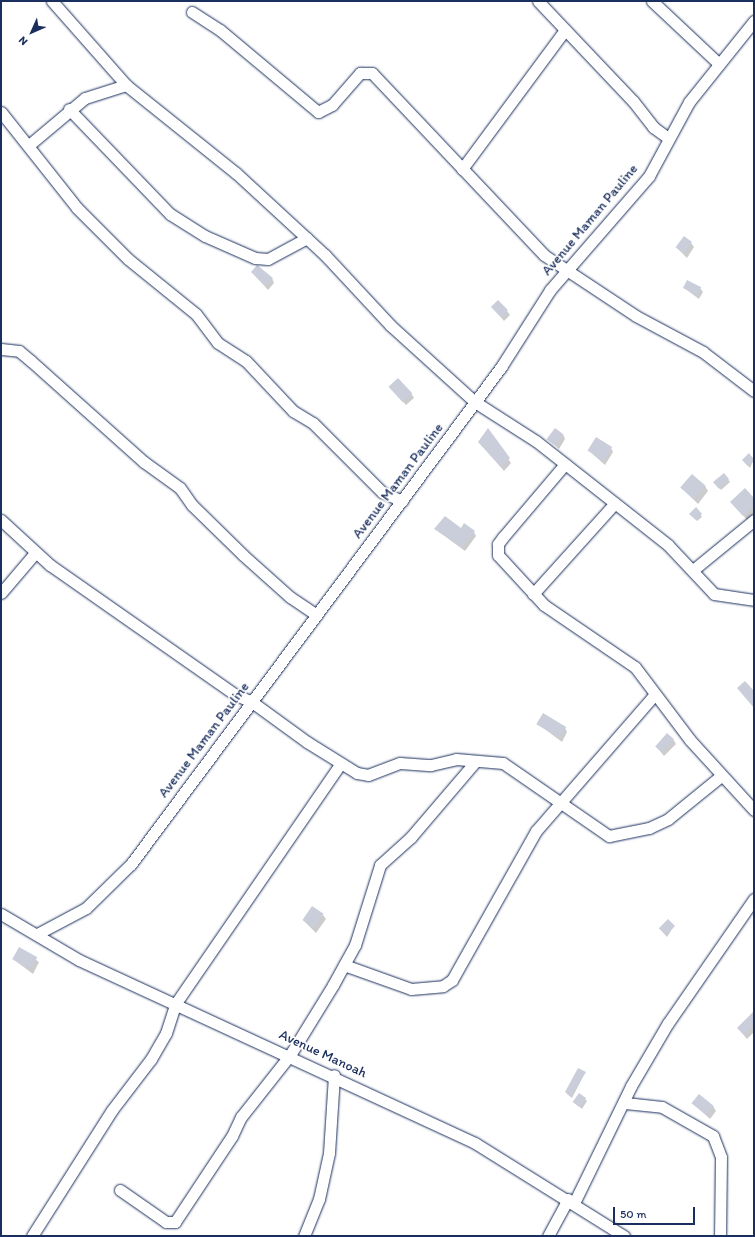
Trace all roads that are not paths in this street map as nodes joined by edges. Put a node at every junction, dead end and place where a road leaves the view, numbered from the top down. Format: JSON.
{"nodes":[{"id":1,"x":52,"y":1,"type":"edge"},
{"id":2,"x":538,"y":1,"type":"edge"},
{"id":3,"x":652,"y":1,"type":"edge"},
{"id":4,"x":192,"y":12,"type":"dead end"},
{"id":5,"x":754,"y":21,"type":"edge"},
{"id":6,"x":565,"y":30,"type":"junction"},
{"id":7,"x":719,"y":64,"type":"junction"},
{"id":8,"x":126,"y":85,"type":"junction"},
{"id":9,"x":69,"y":109,"type":"junction"},
{"id":10,"x":1,"y":112,"type":"edge"},
{"id":11,"x":668,"y":138,"type":"junction"},
{"id":12,"x":29,"y":145,"type":"junction"},
{"id":13,"x":462,"y":169,"type":"junction"},
{"id":14,"x":307,"y":238,"type":"junction"},
{"id":15,"x":567,"y":270,"type":"junction"},
{"id":16,"x":1,"y":349,"type":"edge"},
{"id":17,"x":754,"y":391,"type":"edge"},
{"id":18,"x":476,"y":402,"type":"junction"},
{"id":19,"x":565,"y":464,"type":"junction"},
{"id":20,"x":402,"y":501,"type":"junction"},
{"id":21,"x":615,"y":503,"type":"junction"},
{"id":22,"x":1,"y":520,"type":"edge"},
{"id":23,"x":754,"y":520,"type":"edge"},
{"id":24,"x":35,"y":552,"type":"junction"},
{"id":25,"x":693,"y":570,"type":"junction"},
{"id":26,"x":1,"y":593,"type":"edge"},
{"id":27,"x":533,"y":594,"type":"junction"},
{"id":28,"x":754,"y":600,"type":"edge"},
{"id":29,"x":317,"y":615,"type":"junction"},
{"id":30,"x":655,"y":694,"type":"junction"},
{"id":31,"x":252,"y":702,"type":"junction"},
{"id":32,"x":475,"y":762,"type":"junction"},
{"id":33,"x":340,"y":764,"type":"junction"},
{"id":34,"x":721,"y":776,"type":"junction"},
{"id":35,"x":562,"y":803,"type":"junction"},
{"id":36,"x":754,"y":810,"type":"edge"},
{"id":37,"x":754,"y":899,"type":"edge"},
{"id":38,"x":1,"y":914,"type":"edge"},
{"id":39,"x":39,"y":933,"type":"junction"},
{"id":40,"x":344,"y":965,"type":"junction"},
{"id":41,"x":176,"y":1003,"type":"junction"},
{"id":42,"x":290,"y":1055,"type":"junction"},
{"id":43,"x":334,"y":1075,"type":"junction"},
{"id":44,"x":625,"y":1102,"type":"junction"},
{"id":45,"x":120,"y":1190,"type":"dead end"},
{"id":46,"x":571,"y":1201,"type":"junction"},
{"id":47,"x":32,"y":1236,"type":"edge"},
{"id":48,"x":304,"y":1236,"type":"edge"},
{"id":49,"x":548,"y":1236,"type":"edge"},
{"id":50,"x":624,"y":1236,"type":"edge"},
{"id":51,"x":720,"y":1236,"type":"edge"}],
"edges":[{"from":1,"to":8,"type":"street"},
{"from":2,"to":6,"type":"street"},
{"from":3,"to":7,"type":"street"},
{"from":4,"to":13,"type":"street"},
{"from":5,"to":7,"type":"street","name":"Avenue Maman Pauline"},
{"from":6,"to":11,"type":"street"},
{"from":6,"to":13,"type":"street"},
{"from":7,"to":11,"type":"street","name":"Avenue Maman Pauline"},
{"from":8,"to":9,"type":"street"},
{"from":8,"to":14,"type":"street"},
{"from":9,"to":12,"type":"street"},
{"from":9,"to":14,"type":"street"},
{"from":10,"to":12,"type":"street"},
{"from":11,"to":15,"type":"street","name":"Avenue Maman Pauline"},
{"from":12,"to":20,"type":"street"},
{"from":13,"to":15,"type":"street"},
{"from":14,"to":18,"type":"street"},
{"from":15,"to":17,"type":"street"},
{"from":15,"to":18,"type":"street","name":"Avenue Maman Pauline"},
{"from":16,"to":29,"type":"street"},
{"from":18,"to":19,"type":"street"},
{"from":18,"to":20,"type":"street","name":"Avenue Maman Pauline"},
{"from":19,"to":21,"type":"street"},
{"from":19,"to":27,"type":"street"},
{"from":20,"to":29,"type":"street","name":"Avenue Maman Pauline"},
{"from":21,"to":25,"type":"street"},
{"from":21,"to":27,"type":"street"},
{"from":22,"to":24,"type":"street"},
{"from":23,"to":25,"type":"street"},
{"from":24,"to":26,"type":"street"},
{"from":24,"to":31,"type":"street"},
{"from":25,"to":28,"type":"street"},
{"from":27,"to":30,"type":"street"},
{"from":29,"to":31,"type":"street","name":"Avenue Maman Pauline"},
{"from":30,"to":34,"type":"street"},
{"from":30,"to":35,"type":"street"},
{"from":31,"to":33,"type":"street"},
{"from":31,"to":39,"type":"street","name":"Avenue Maman Pauline"},
{"from":32,"to":33,"type":"street"},
{"from":32,"to":35,"type":"street"},
{"from":32,"to":40,"type":"street"},
{"from":33,"to":41,"type":"street"},
{"from":34,"to":35,"type":"street"},
{"from":34,"to":36,"type":"street"},
{"from":35,"to":40,"type":"street"},
{"from":37,"to":44,"type":"street"},
{"from":38,"to":39,"type":"street","name":"Avenue Manoah"},
{"from":39,"to":41,"type":"street","name":"Avenue Manoah"},
{"from":40,"to":42,"type":"street"},
{"from":41,"to":42,"type":"street","name":"Avenue Manoah"},
{"from":41,"to":47,"type":"street"},
{"from":42,"to":43,"type":"street","name":"Avenue Manoah"},
{"from":42,"to":45,"type":"street"},
{"from":43,"to":46,"type":"street","name":"Avenue Manoah"},
{"from":43,"to":48,"type":"street"},
{"from":44,"to":46,"type":"street"},
{"from":44,"to":51,"type":"street"},
{"from":46,"to":49,"type":"street"},
{"from":46,"to":50,"type":"street","name":"Avenue Manoah"}]}
